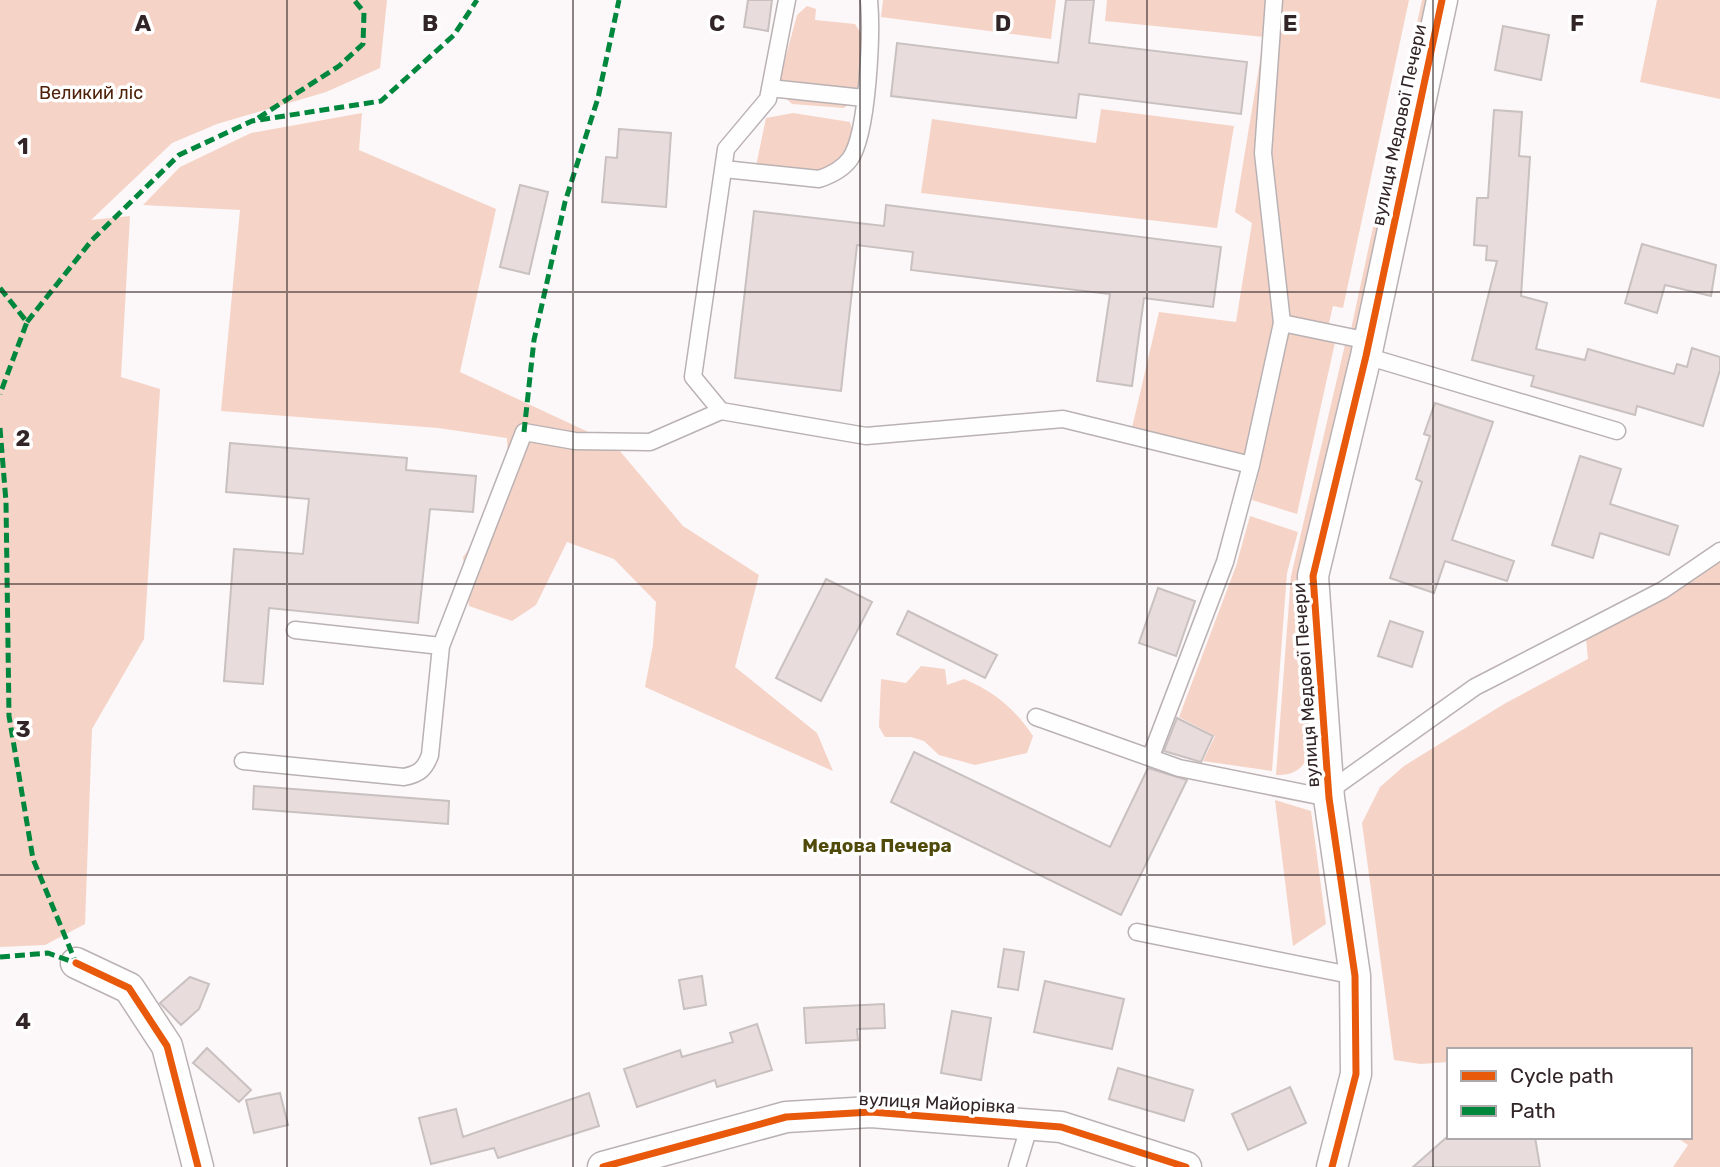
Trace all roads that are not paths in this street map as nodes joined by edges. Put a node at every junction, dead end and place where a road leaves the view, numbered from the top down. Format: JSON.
{"nodes":[{"id":1,"x":787,"y":0,"type":"edge"},
{"id":2,"x":869,"y":0,"type":"edge"},
{"id":3,"x":1274,"y":0,"type":"edge"},
{"id":4,"x":1442,"y":0,"type":"edge"},
{"id":5,"x":770,"y":88,"type":"junction"},
{"id":6,"x":864,"y":98,"type":"junction"},
{"id":7,"x":724,"y":169,"type":"junction"},
{"id":8,"x":1282,"y":323,"type":"junction"},
{"id":9,"x":1367,"y":349,"type":"junction"},
{"id":10,"x":722,"y":411,"type":"junction"},
{"id":11,"x":1618,"y":431,"type":"dead end"},
{"id":12,"x":1251,"y":464,"type":"junction"},
{"id":13,"x":1720,"y":551,"type":"edge"},
{"id":14,"x":295,"y":630,"type":"dead end"},
{"id":15,"x":441,"y":646,"type":"junction"},
{"id":16,"x":1036,"y":717,"type":"dead end"},
{"id":17,"x":1151,"y":756,"type":"junction"},
{"id":18,"x":243,"y":761,"type":"dead end"},
{"id":19,"x":1329,"y":795,"type":"junction"},
{"id":20,"x":1137,"y":932,"type":"dead end"},
{"id":21,"x":76,"y":963,"type":"dead end"},
{"id":22,"x":1355,"y":975,"type":"junction"},
{"id":23,"x":1030,"y":1124,"type":"junction"},
{"id":24,"x":1168,"y":1164,"type":"edge"},
{"id":25,"x":198,"y":1167,"type":"edge"},
{"id":26,"x":603,"y":1167,"type":"edge"},
{"id":27,"x":1017,"y":1167,"type":"edge"},
{"id":28,"x":1332,"y":1167,"type":"edge"}],
"edges":[{"from":1,"to":5,"type":"lane"},
{"from":2,"to":6,"type":"lane"},
{"from":3,"to":8,"type":"lane"},
{"from":4,"to":9,"type":"street","name":"вулиця Медової Печери"},
{"from":5,"to":6,"type":"lane"},
{"from":5,"to":7,"type":"lane"},
{"from":6,"to":7,"type":"lane"},
{"from":7,"to":10,"type":"lane"},
{"from":8,"to":9,"type":"lane"},
{"from":8,"to":12,"type":"lane"},
{"from":9,"to":11,"type":"lane"},
{"from":9,"to":19,"type":"street","name":"вулиця Медової Печери"},
{"from":10,"to":12,"type":"lane"},
{"from":10,"to":15,"type":"lane"},
{"from":12,"to":17,"type":"lane"},
{"from":13,"to":19,"type":"lane","name":"вулиця Медової Печери"},
{"from":14,"to":15,"type":"lane"},
{"from":15,"to":18,"type":"lane"},
{"from":16,"to":17,"type":"lane"},
{"from":17,"to":19,"type":"lane"},
{"from":19,"to":22,"type":"street","name":"вулиця Медової Печери"},
{"from":20,"to":22,"type":"lane"},
{"from":21,"to":25,"type":"street"},
{"from":22,"to":28,"type":"street","name":"вулиця Медової Печери"},
{"from":23,"to":24,"type":"street","name":"вулиця Майорівка"},
{"from":23,"to":26,"type":"street","name":"вулиця Майорівка"},
{"from":23,"to":27,"type":"lane"}]}
